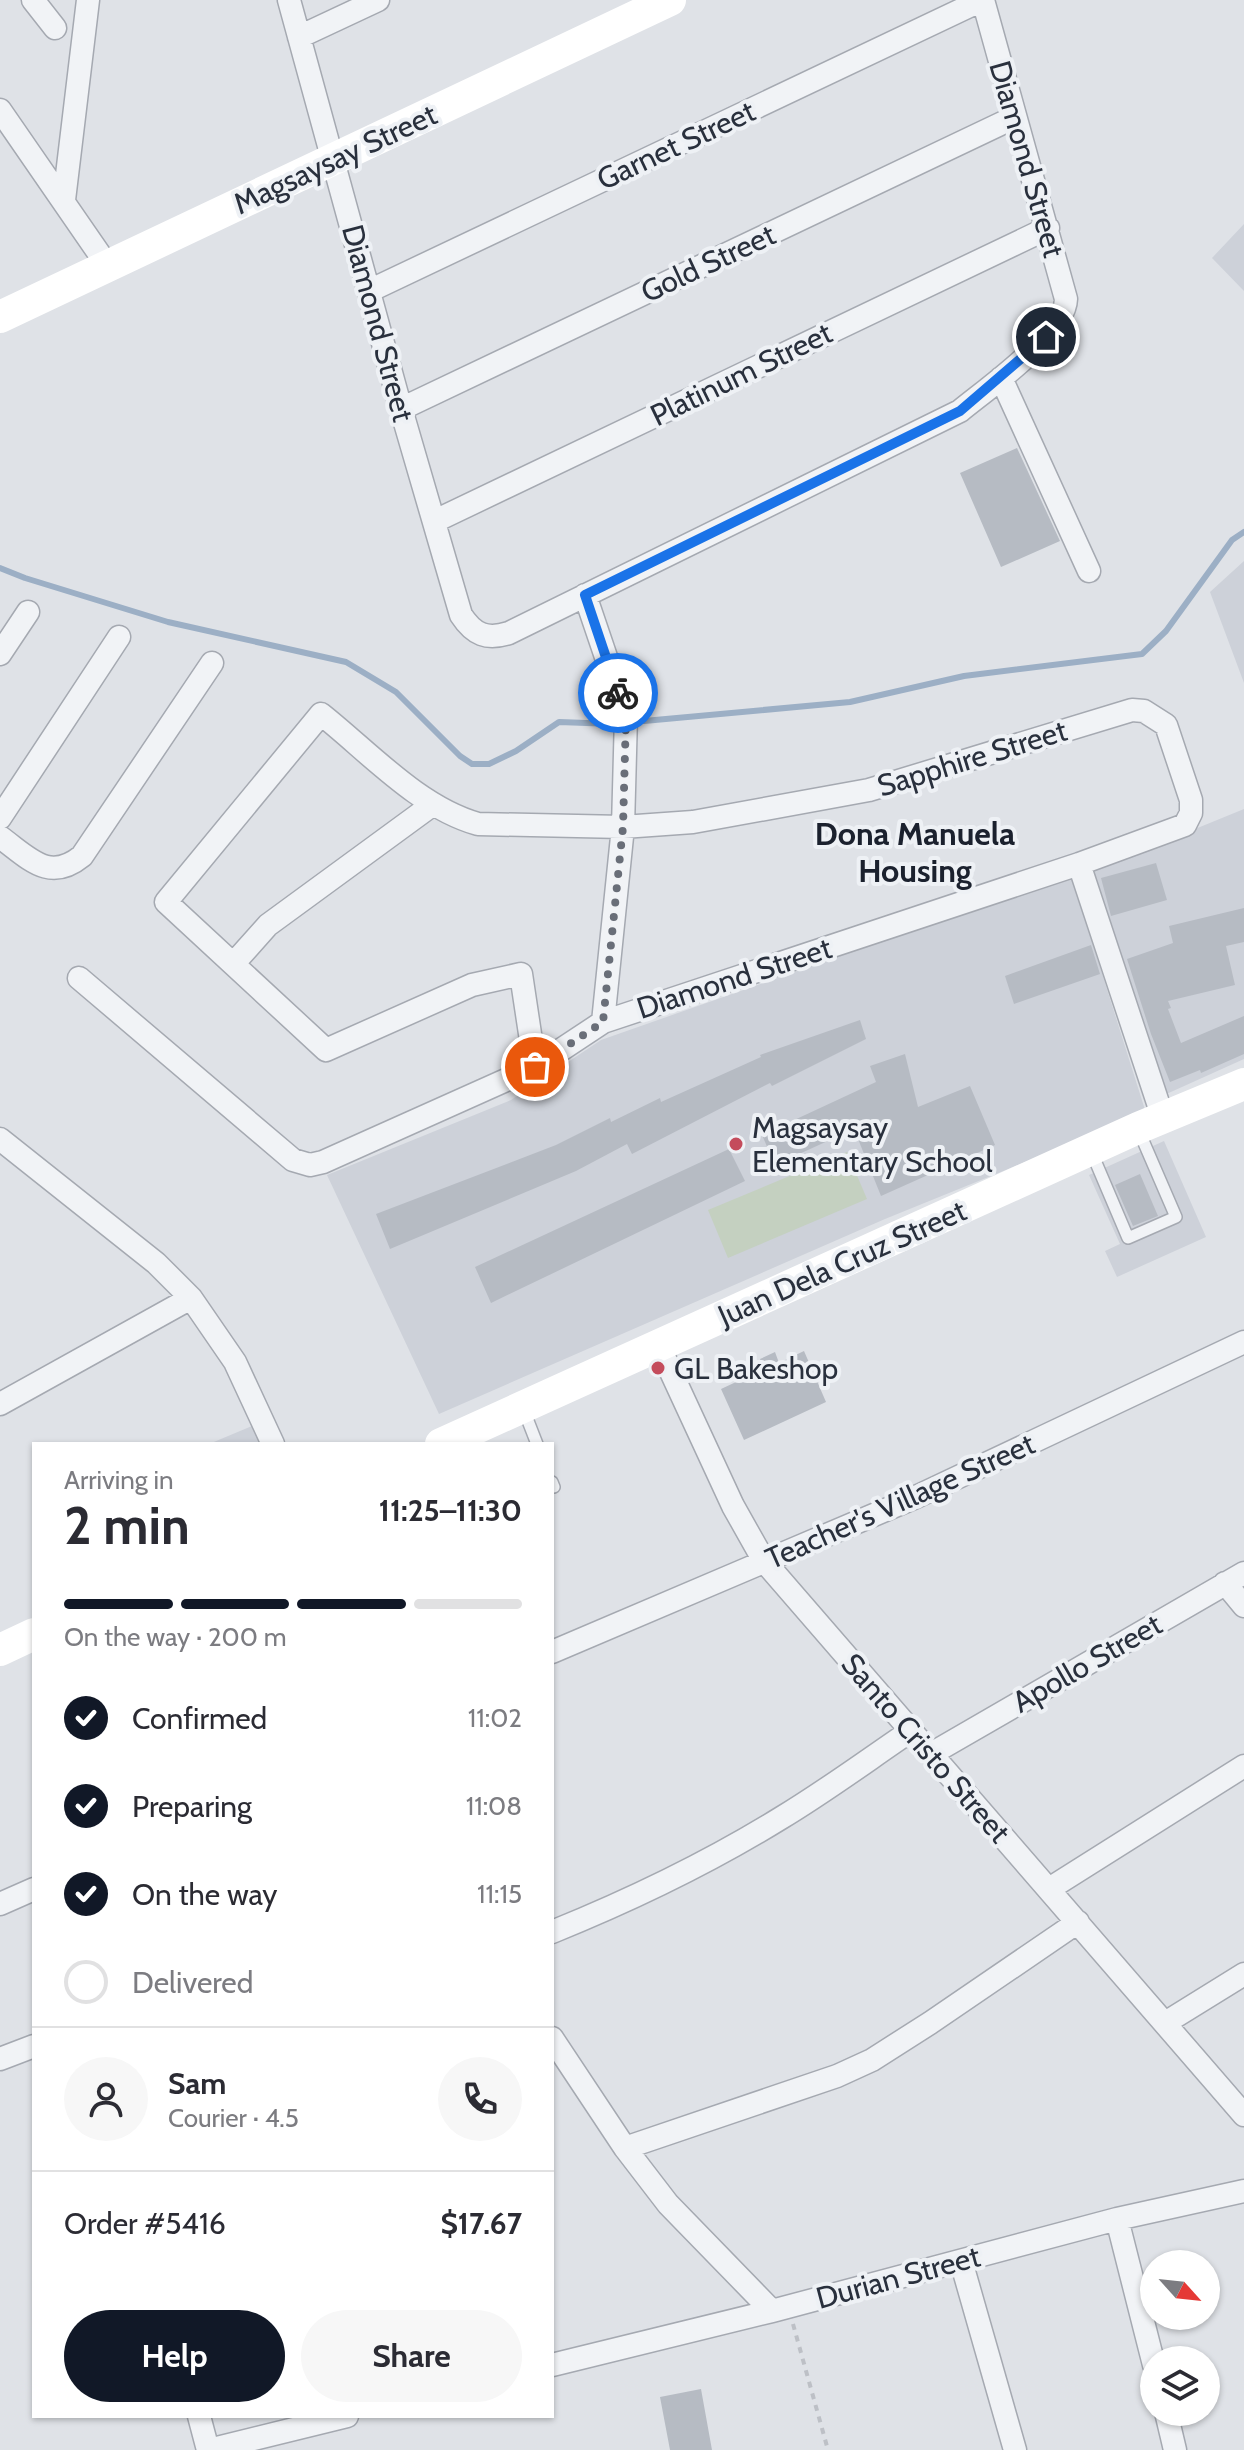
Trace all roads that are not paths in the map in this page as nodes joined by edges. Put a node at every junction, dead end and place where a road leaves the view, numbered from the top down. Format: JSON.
{"nodes":[{"id":1,"x":33,"y":0,"type":"edge"},
{"id":2,"x":88,"y":0,"type":"edge"},
{"id":3,"x":289,"y":0,"type":"edge"},
{"id":4,"x":378,"y":0,"type":"edge"},
{"id":5,"x":670,"y":0,"type":"edge"},
{"id":6,"x":982,"y":0,"type":"edge"},
{"id":7,"x":55,"y":28,"type":"dead end"},
{"id":8,"x":299,"y":37,"type":"junction"},
{"id":9,"x":0,"y":110,"type":"edge"},
{"id":10,"x":1015,"y":117,"type":"junction"},
{"id":11,"x":333,"y":160,"type":"junction"},
{"id":12,"x":64,"y":200,"type":"junction"},
{"id":13,"x":1048,"y":228,"type":"junction"},
{"id":14,"x":107,"y":265,"type":"junction"},
{"id":15,"x":369,"y":291,"type":"junction"},
{"id":16,"x":0,"y":317,"type":"edge"},
{"id":17,"x":1001,"y":378,"type":"junction"},
{"id":18,"x":401,"y":409,"type":"junction"},
{"id":19,"x":435,"y":521,"type":"junction"},
{"id":20,"x":1089,"y":571,"type":"dead end"},
{"id":21,"x":585,"y":595,"type":"junction"},
{"id":22,"x":28,"y":612,"type":"dead end"},
{"id":23,"x":119,"y":637,"type":"dead end"},
{"id":24,"x":0,"y":654,"type":"edge"},
{"id":25,"x":212,"y":663,"type":"dead end"},
{"id":26,"x":432,"y":805,"type":"junction"},
{"id":27,"x":0,"y":818,"type":"edge"},
{"id":28,"x":1185,"y":825,"type":"joint"},
{"id":29,"x":623,"y":827,"type":"junction"},
{"id":30,"x":0,"y":837,"type":"edge"},
{"id":31,"x":1079,"y":864,"type":"junction"},
{"id":32,"x":234,"y":963,"type":"junction"},
{"id":33,"x":79,"y":978,"type":"dead end"},
{"id":34,"x":603,"y":1022,"type":"junction"},
{"id":35,"x":535,"y":1067,"type":"junction"},
{"id":36,"x":1244,"y":1084,"type":"edge"},
{"id":37,"x":1150,"y":1123,"type":"junction"},
{"id":38,"x":1090,"y":1150,"type":"junction"},
{"id":39,"x":6,"y":1151,"type":"edge"},
{"id":40,"x":191,"y":1298,"type":"junction"},
{"id":41,"x":1244,"y":1342,"type":"edge"},
{"id":42,"x":659,"y":1346,"type":"junction"},
{"id":43,"x":0,"y":1404,"type":"edge"},
{"id":44,"x":523,"y":1407,"type":"junction"},
{"id":45,"x":272,"y":1442,"type":"edge"},
{"id":46,"x":445,"y":1442,"type":"edge"},
{"id":47,"x":536,"y":1442,"type":"edge"},
{"id":48,"x":764,"y":1561,"type":"junction"},
{"id":49,"x":1235,"y":1578,"type":"edge"},
{"id":50,"x":1244,"y":1606,"type":"edge"},
{"id":51,"x":32,"y":1635,"type":"edge"},
{"id":52,"x":0,"y":1650,"type":"edge"},
{"id":53,"x":554,"y":1651,"type":"edge"},
{"id":54,"x":912,"y":1730,"type":"junction"},
{"id":55,"x":931,"y":1754,"type":"junction"},
{"id":56,"x":1244,"y":1766,"type":"edge"},
{"id":57,"x":1049,"y":1889,"type":"junction"},
{"id":58,"x":32,"y":1890,"type":"edge"},
{"id":59,"x":0,"y":1904,"type":"edge"},
{"id":60,"x":1078,"y":1922,"type":"junction"},
{"id":61,"x":554,"y":1931,"type":"edge"},
{"id":62,"x":1244,"y":1974,"type":"edge"},
{"id":63,"x":1165,"y":2023,"type":"junction"},
{"id":64,"x":554,"y":2042,"type":"edge"},
{"id":65,"x":32,"y":2047,"type":"edge"},
{"id":66,"x":0,"y":2059,"type":"edge"},
{"id":67,"x":1244,"y":2115,"type":"edge"},
{"id":68,"x":625,"y":2148,"type":"junction"},
{"id":69,"x":1244,"y":2191,"type":"edge"},
{"id":70,"x":1117,"y":2219,"type":"junction"},
{"id":71,"x":961,"y":2261,"type":"junction"},
{"id":72,"x":780,"y":2309,"type":"junction"},
{"id":73,"x":1149,"y":2346,"type":"edge"},
{"id":74,"x":554,"y":2365,"type":"edge"},
{"id":75,"x":200,"y":2418,"type":"edge"},
{"id":76,"x":339,"y":2418,"type":"edge"},
{"id":77,"x":1169,"y":2426,"type":"edge"},
{"id":78,"x":208,"y":2450,"type":"edge"},
{"id":79,"x":1015,"y":2450,"type":"edge"},
{"id":80,"x":1175,"y":2450,"type":"edge"}],
"edges":[{"from":1,"to":7,"type":"street"},
{"from":2,"to":12,"type":"street"},
{"from":3,"to":8,"type":"street","name":"Diamond Street"},
{"from":4,"to":8,"type":"street"},
{"from":5,"to":11,"type":"street","name":"Magsaysay Street"},
{"from":6,"to":10,"type":"street","name":"Diamond Street"},
{"from":6,"to":15,"type":"street","name":"Garnet Street"},
{"from":8,"to":11,"type":"street","name":"Diamond Street"},
{"from":9,"to":12,"type":"street"},
{"from":10,"to":13,"type":"street","name":"Diamond Street"},
{"from":10,"to":18,"type":"street","name":"Gold Street"},
{"from":11,"to":14,"type":"street","name":"Magsaysay Street"},
{"from":11,"to":15,"type":"street","name":"Diamond Street"},
{"from":12,"to":14,"type":"street"},
{"from":13,"to":17,"type":"street","name":"Diamond Street"},
{"from":13,"to":19,"type":"street","name":"Platinum Street"},
{"from":14,"to":16,"type":"street","name":"Magsaysay Street"},
{"from":15,"to":18,"type":"street","name":"Diamond Street"},
{"from":17,"to":20,"type":"street"},
{"from":17,"to":21,"type":"street"},
{"from":18,"to":19,"type":"street","name":"Diamond Street"},
{"from":19,"to":21,"type":"street","name":"Diamond Street"},
{"from":21,"to":29,"type":"street"},
{"from":22,"to":24,"type":"street"},
{"from":23,"to":27,"type":"street"},
{"from":25,"to":30,"type":"street"},
{"from":26,"to":29,"type":"street","name":"Sapphire Street"},
{"from":26,"to":32,"type":"street"},
{"from":26,"to":32,"type":"street","name":"Sapphire Street"},
{"from":28,"to":29,"type":"street","name":"Sapphire Street"},
{"from":28,"to":31,"type":"street","name":"Diamond Street"},
{"from":29,"to":34,"type":"street"},
{"from":31,"to":34,"type":"street","name":"Diamond Street"},
{"from":31,"to":37,"type":"street"},
{"from":32,"to":35,"type":"street"},
{"from":33,"to":35,"type":"street","name":"Diamond Street"},
{"from":34,"to":35,"type":"street","name":"Diamond Street"},
{"from":36,"to":37,"type":"street","name":"Juan Dela Cruz Street"},
{"from":37,"to":38,"type":"street","name":"Juan Dela Cruz Street"},
{"from":37,"to":38,"type":"lane"},
{"from":38,"to":42,"type":"street","name":"Juan Dela Cruz Street"},
{"from":39,"to":40,"type":"street"},
{"from":40,"to":43,"type":"street"},
{"from":40,"to":45,"type":"street"},
{"from":41,"to":48,"type":"street","name":"Teacher's Village Street"},
{"from":42,"to":44,"type":"street","name":"Juan Dela Cruz Street"},
{"from":42,"to":48,"type":"street","name":"Santo Cristo Street"},
{"from":44,"to":46,"type":"street","name":"Juan Dela Cruz Street"},
{"from":44,"to":47,"type":"lane"},
{"from":48,"to":53,"type":"street","name":"Teacher's Village Street"},
{"from":48,"to":54,"type":"street","name":"Santo Cristo Street"},
{"from":49,"to":50,"type":"street"},
{"from":49,"to":55,"type":"street","name":"Apollo Street"},
{"from":51,"to":52,"type":"street"},
{"from":54,"to":55,"type":"street","name":"Santo Cristo Street"},
{"from":54,"to":61,"type":"street"},
{"from":55,"to":57,"type":"street","name":"Santo Cristo Street"},
{"from":56,"to":57,"type":"street"},
{"from":57,"to":60,"type":"street","name":"Santo Cristo Street"},
{"from":58,"to":59,"type":"street"},
{"from":60,"to":63,"type":"street","name":"Santo Cristo Street"},
{"from":60,"to":68,"type":"street"},
{"from":62,"to":63,"type":"street"},
{"from":63,"to":67,"type":"street","name":"Santo Cristo Street"},
{"from":64,"to":68,"type":"street"},
{"from":65,"to":66,"type":"street"},
{"from":68,"to":72,"type":"street"},
{"from":69,"to":70,"type":"street","name":"Durian Street"},
{"from":70,"to":71,"type":"street","name":"Durian Street"},
{"from":70,"to":73,"type":"street"},
{"from":71,"to":72,"type":"street","name":"Durian Street"},
{"from":71,"to":79,"type":"street"},
{"from":72,"to":74,"type":"street","name":"Durian Street"},
{"from":75,"to":78,"type":"street"},
{"from":76,"to":78,"type":"street"},
{"from":77,"to":80,"type":"street"}]}
